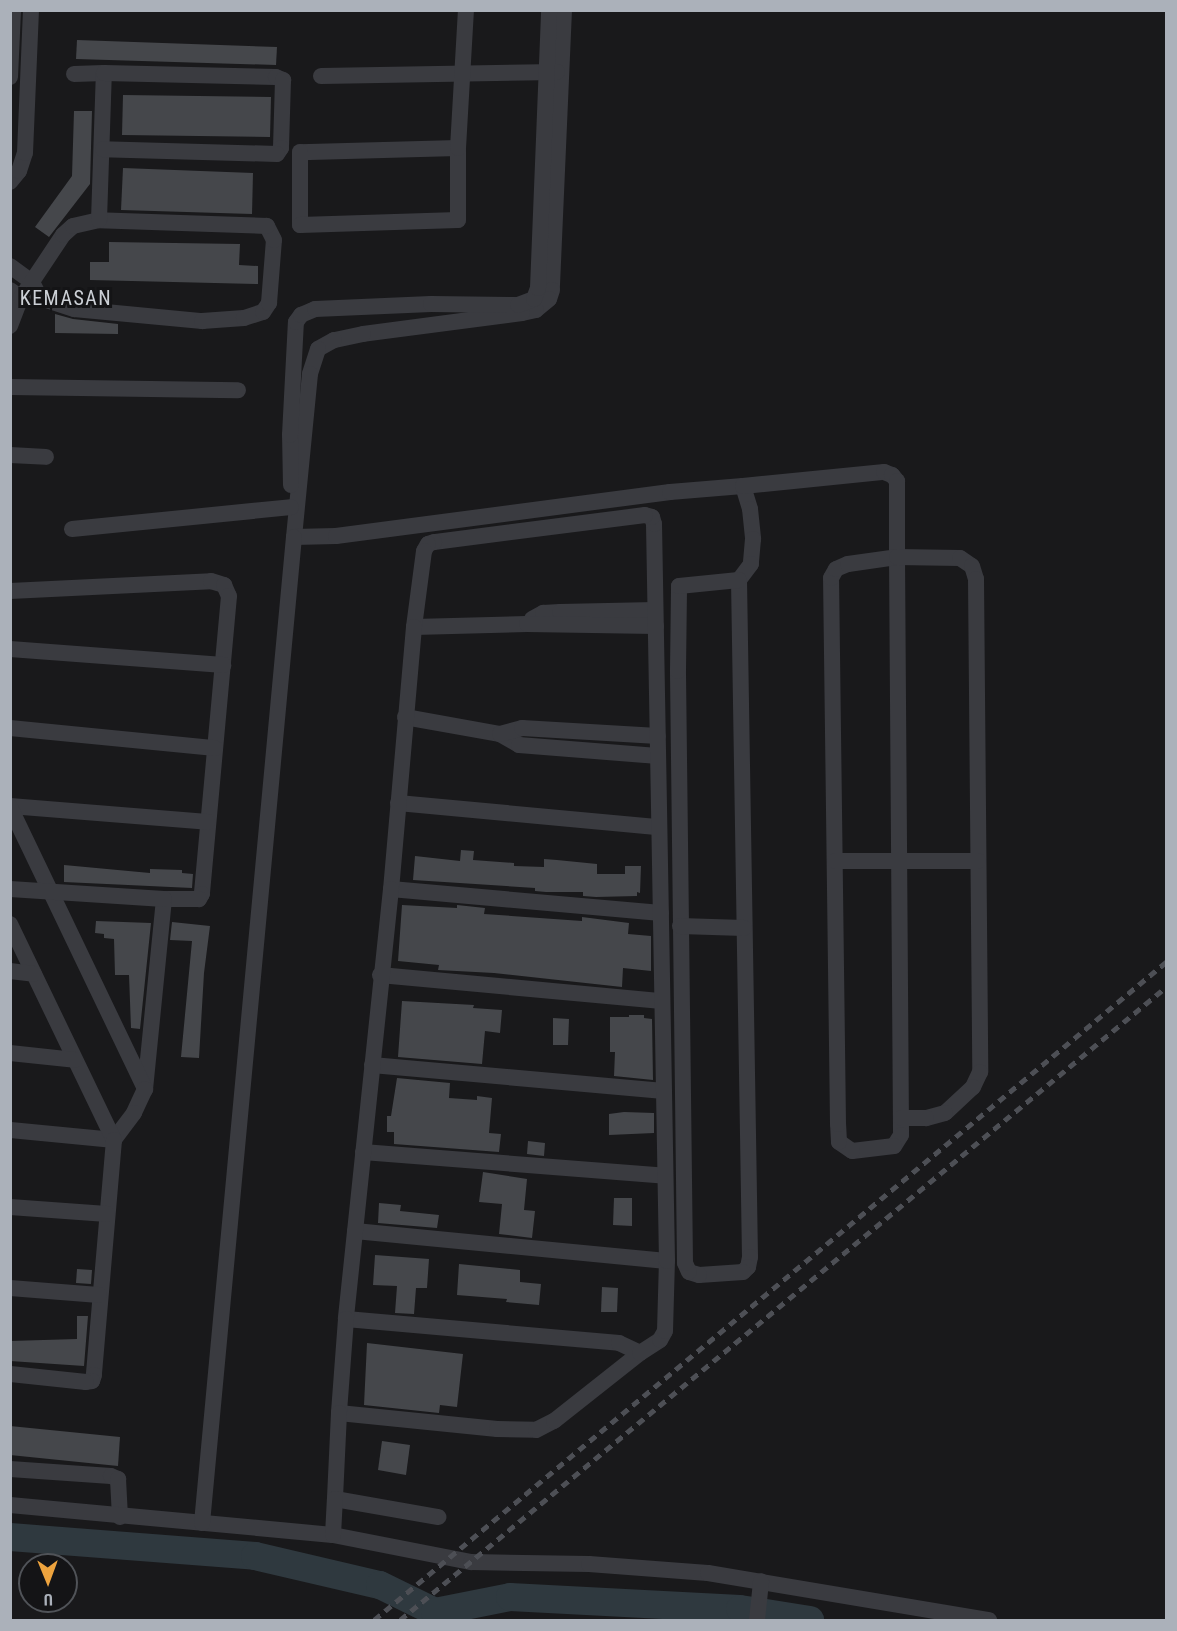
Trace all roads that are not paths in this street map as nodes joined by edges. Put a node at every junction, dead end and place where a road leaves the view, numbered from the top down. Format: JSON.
{"nodes":[{"id":1,"x":13,"y":10,"type":"edge"},
{"id":2,"x":31,"y":10,"type":"edge"},
{"id":3,"x":466,"y":10,"type":"edge"},
{"id":4,"x":549,"y":10,"type":"edge"},
{"id":5,"x":564,"y":10,"type":"edge"},
{"id":6,"x":554,"y":72,"type":"junction"},
{"id":7,"x":104,"y":73,"type":"junction"},
{"id":8,"x":74,"y":74,"type":"dead end"},
{"id":9,"x":464,"y":75,"type":"junction"},
{"id":10,"x":321,"y":76,"type":"dead end"},
{"id":11,"x":10,"y":77,"type":"edge"},
{"id":12,"x":458,"y":148,"type":"junction"},
{"id":13,"x":103,"y":150,"type":"junction"},
{"id":14,"x":10,"y":183,"type":"edge"},
{"id":15,"x":99,"y":220,"type":"junction"},
{"id":16,"x":10,"y":266,"type":"edge"},
{"id":17,"x":32,"y":282,"type":"junction"},
{"id":18,"x":16,"y":294,"type":"edge"},
{"id":19,"x":40,"y":298,"type":"junction"},
{"id":20,"x":10,"y":326,"type":"edge"},
{"id":21,"x":10,"y":387,"type":"edge"},
{"id":22,"x":238,"y":390,"type":"dead end"},
{"id":23,"x":10,"y":455,"type":"edge"},
{"id":24,"x":46,"y":457,"type":"dead end"},
{"id":25,"x":744,"y":486,"type":"junction"},
{"id":26,"x":294,"y":512,"type":"junction"},
{"id":27,"x":72,"y":529,"type":"dead end"},
{"id":28,"x":294,"y":537,"type":"junction"},
{"id":29,"x":897,"y":557,"type":"junction"},
{"id":30,"x":739,"y":580,"type":"junction"},
{"id":31,"x":10,"y":591,"type":"edge"},
{"id":32,"x":656,"y":618,"type":"junction"},
{"id":33,"x":414,"y":627,"type":"junction"},
{"id":34,"x":10,"y":649,"type":"edge"},
{"id":35,"x":223,"y":665,"type":"junction"},
{"id":36,"x":405,"y":717,"type":"junction"},
{"id":37,"x":10,"y":728,"type":"edge"},
{"id":38,"x":500,"y":734,"type":"junction"},
{"id":39,"x":657,"y":735,"type":"junction"},
{"id":40,"x":214,"y":748,"type":"junction"},
{"id":41,"x":658,"y":756,"type":"junction"},
{"id":42,"x":398,"y":803,"type":"junction"},
{"id":43,"x":10,"y":807,"type":"edge"},
{"id":44,"x":207,"y":822,"type":"junction"},
{"id":45,"x":659,"y":827,"type":"junction"},
{"id":46,"x":835,"y":861,"type":"junction"},
{"id":47,"x":899,"y":861,"type":"junction"},
{"id":48,"x":978,"y":861,"type":"junction"},
{"id":49,"x":10,"y":889,"type":"edge"},
{"id":50,"x":391,"y":889,"type":"junction"},
{"id":51,"x":51,"y":890,"type":"junction"},
{"id":52,"x":165,"y":899,"type":"junction"},
{"id":53,"x":661,"y":913,"type":"junction"},
{"id":54,"x":10,"y":924,"type":"edge"},
{"id":55,"x":680,"y":926,"type":"junction"},
{"id":56,"x":744,"y":928,"type":"junction"},
{"id":57,"x":10,"y":971,"type":"edge"},
{"id":58,"x":34,"y":974,"type":"junction"},
{"id":59,"x":381,"y":975,"type":"junction"},
{"id":60,"x":662,"y":1001,"type":"junction"},
{"id":61,"x":10,"y":1053,"type":"edge"},
{"id":62,"x":75,"y":1060,"type":"junction"},
{"id":63,"x":372,"y":1065,"type":"junction"},
{"id":64,"x":145,"y":1089,"type":"junction"},
{"id":65,"x":664,"y":1091,"type":"junction"},
{"id":66,"x":901,"y":1118,"type":"junction"},
{"id":67,"x":10,"y":1130,"type":"edge"},
{"id":68,"x":114,"y":1140,"type":"junction"},
{"id":69,"x":363,"y":1152,"type":"junction"},
{"id":70,"x":665,"y":1176,"type":"junction"},
{"id":71,"x":10,"y":1207,"type":"edge"},
{"id":72,"x":107,"y":1214,"type":"junction"},
{"id":73,"x":355,"y":1231,"type":"junction"},
{"id":74,"x":667,"y":1261,"type":"junction"},
{"id":75,"x":10,"y":1288,"type":"edge"},
{"id":76,"x":99,"y":1295,"type":"junction"},
{"id":77,"x":346,"y":1320,"type":"junction"},
{"id":78,"x":640,"y":1353,"type":"junction"},
{"id":79,"x":10,"y":1374,"type":"edge"},
{"id":80,"x":339,"y":1413,"type":"junction"},
{"id":81,"x":10,"y":1469,"type":"edge"},
{"id":82,"x":10,"y":1505,"type":"edge"},
{"id":83,"x":120,"y":1507,"type":"junction"},
{"id":84,"x":438,"y":1517,"type":"dead end"},
{"id":85,"x":333,"y":1519,"type":"junction"},
{"id":86,"x":202,"y":1523,"type":"junction"},
{"id":87,"x":760,"y":1581,"type":"junction"},
{"id":88,"x":757,"y":1620,"type":"edge"},
{"id":89,"x":990,"y":1620,"type":"edge"}],
"edges":[{"from":1,"to":11,"type":"street"},
{"from":2,"to":14,"type":"street"},
{"from":3,"to":9,"type":"street"},
{"from":4,"to":6,"type":"street"},
{"from":5,"to":6,"type":"street"},
{"from":6,"to":9,"type":"street"},
{"from":6,"to":26,"type":"street"},
{"from":6,"to":26,"type":"street"},
{"from":7,"to":8,"type":"street"},
{"from":7,"to":13,"type":"street"},
{"from":7,"to":13,"type":"street"},
{"from":9,"to":10,"type":"street"},
{"from":9,"to":12,"type":"street"},
{"from":12,"to":12,"type":"street"},
{"from":13,"to":15,"type":"street"},
{"from":15,"to":17,"type":"street"},
{"from":15,"to":19,"type":"street"},
{"from":16,"to":17,"type":"street"},
{"from":17,"to":18,"type":"street"},
{"from":17,"to":19,"type":"street"},
{"from":18,"to":19,"type":"street"},
{"from":18,"to":20,"type":"street"},
{"from":21,"to":22,"type":"street"},
{"from":23,"to":24,"type":"street"},
{"from":25,"to":28,"type":"street"},
{"from":25,"to":29,"type":"street"},
{"from":25,"to":30,"type":"street"},
{"from":26,"to":27,"type":"street"},
{"from":26,"to":28,"type":"street"},
{"from":28,"to":86,"type":"street"},
{"from":29,"to":46,"type":"street"},
{"from":29,"to":47,"type":"street"},
{"from":29,"to":48,"type":"street"},
{"from":30,"to":55,"type":"street"},
{"from":30,"to":56,"type":"street"},
{"from":31,"to":35,"type":"street"},
{"from":32,"to":33,"type":"street"},
{"from":32,"to":33,"type":"street"},
{"from":32,"to":39,"type":"street"},
{"from":33,"to":36,"type":"street"},
{"from":34,"to":35,"type":"street"},
{"from":35,"to":40,"type":"street"},
{"from":36,"to":38,"type":"street"},
{"from":36,"to":42,"type":"street"},
{"from":37,"to":40,"type":"street"},
{"from":38,"to":39,"type":"street"},
{"from":38,"to":41,"type":"street"},
{"from":39,"to":41,"type":"street"},
{"from":40,"to":44,"type":"street"},
{"from":41,"to":45,"type":"street"},
{"from":42,"to":45,"type":"street"},
{"from":42,"to":50,"type":"street"},
{"from":43,"to":44,"type":"street"},
{"from":43,"to":51,"type":"street"},
{"from":44,"to":52,"type":"street"},
{"from":45,"to":53,"type":"street"},
{"from":46,"to":47,"type":"street"},
{"from":46,"to":66,"type":"street"},
{"from":47,"to":48,"type":"street"},
{"from":47,"to":66,"type":"street"},
{"from":48,"to":66,"type":"street"},
{"from":49,"to":51,"type":"street"},
{"from":50,"to":53,"type":"street"},
{"from":50,"to":59,"type":"street"},
{"from":51,"to":52,"type":"street"},
{"from":51,"to":64,"type":"street"},
{"from":52,"to":64,"type":"street"},
{"from":53,"to":60,"type":"street"},
{"from":54,"to":58,"type":"street"},
{"from":55,"to":56,"type":"street"},
{"from":55,"to":56,"type":"street"},
{"from":57,"to":58,"type":"street"},
{"from":58,"to":62,"type":"street"},
{"from":59,"to":60,"type":"street"},
{"from":59,"to":63,"type":"street"},
{"from":60,"to":65,"type":"street"},
{"from":61,"to":62,"type":"street"},
{"from":62,"to":68,"type":"street"},
{"from":63,"to":65,"type":"street"},
{"from":63,"to":69,"type":"street"},
{"from":64,"to":68,"type":"street"},
{"from":65,"to":70,"type":"street"},
{"from":67,"to":68,"type":"street"},
{"from":68,"to":72,"type":"street"},
{"from":69,"to":70,"type":"street"},
{"from":69,"to":73,"type":"street"},
{"from":70,"to":74,"type":"street"},
{"from":71,"to":72,"type":"street"},
{"from":72,"to":76,"type":"street"},
{"from":73,"to":74,"type":"street"},
{"from":73,"to":77,"type":"street"},
{"from":74,"to":78,"type":"street"},
{"from":75,"to":76,"type":"street"},
{"from":76,"to":79,"type":"street"},
{"from":77,"to":78,"type":"street"},
{"from":77,"to":80,"type":"street"},
{"from":78,"to":80,"type":"street"},
{"from":80,"to":85,"type":"street"},
{"from":81,"to":83,"type":"street"},
{"from":82,"to":83,"type":"street"},
{"from":83,"to":86,"type":"street"},
{"from":84,"to":85,"type":"street"},
{"from":85,"to":86,"type":"street"},
{"from":85,"to":87,"type":"street"},
{"from":87,"to":88,"type":"street"},
{"from":87,"to":89,"type":"street"}]}
